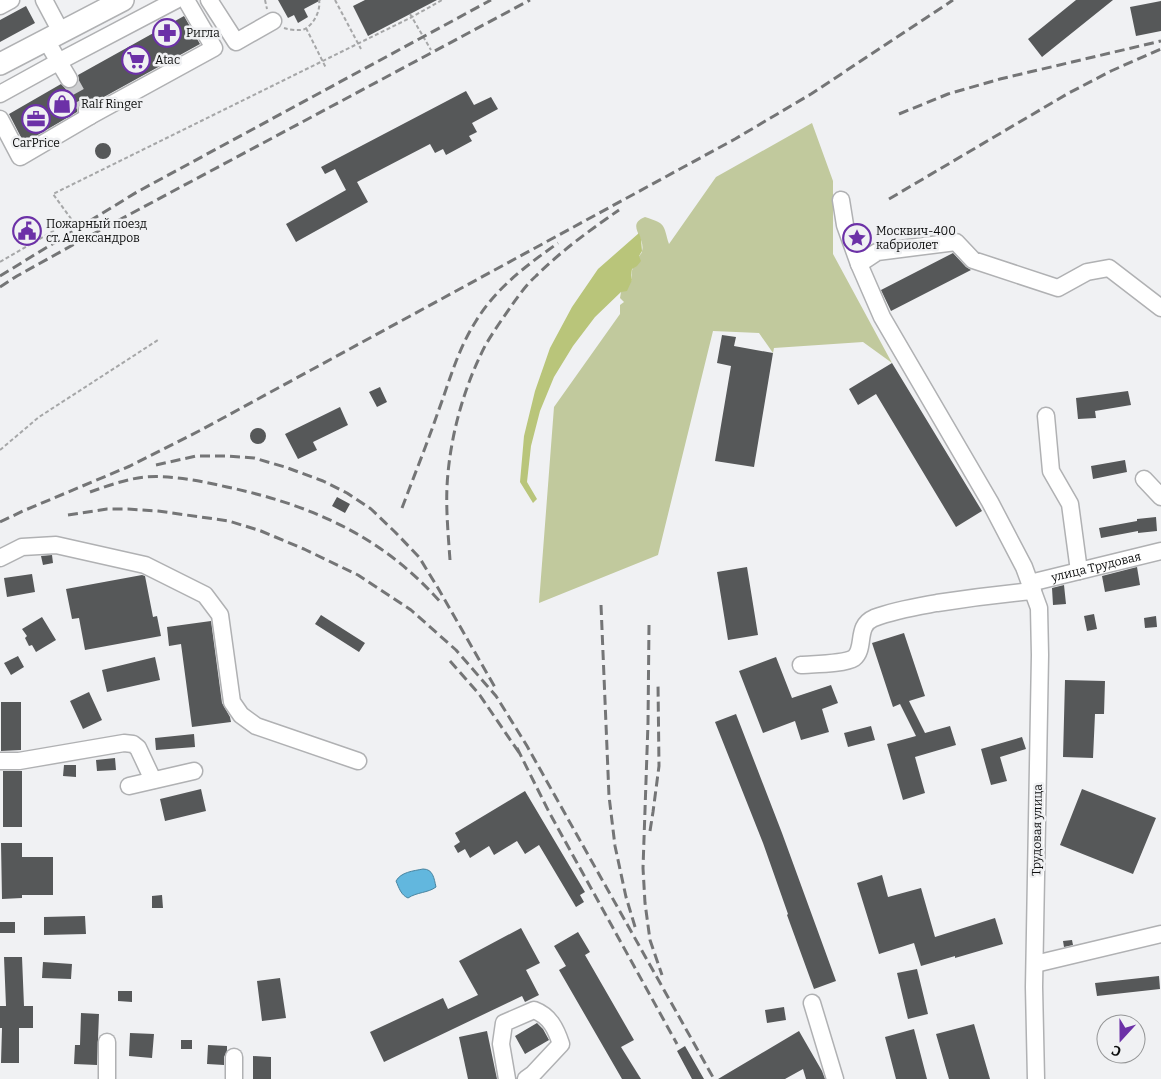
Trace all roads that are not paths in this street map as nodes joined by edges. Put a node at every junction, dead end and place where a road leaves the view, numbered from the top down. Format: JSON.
{"nodes":[{"id":1,"x":11,"y":0,"type":"edge"},
{"id":2,"x":44,"y":0,"type":"edge"},
{"id":3,"x":123,"y":0,"type":"edge"},
{"id":4,"x":176,"y":0,"type":"edge"},
{"id":5,"x":186,"y":0,"type":"edge"},
{"id":6,"x":209,"y":0,"type":"edge"},
{"id":7,"x":0,"y":6,"type":"edge"},
{"id":8,"x":273,"y":21,"type":"dead end"},
{"id":9,"x":53,"y":36,"type":"junction"},
{"id":10,"x":58,"y":62,"type":"junction"},
{"id":11,"x":0,"y":64,"type":"edge"},
{"id":12,"x":69,"y":79,"type":"tunnel mouth"},
{"id":13,"x":0,"y":94,"type":"edge"},
{"id":14,"x":0,"y":119,"type":"edge"},
{"id":15,"x":841,"y":200,"type":"dead end"},
{"id":16,"x":860,"y":264,"type":"junction"},
{"id":17,"x":1161,"y":308,"type":"edge"},
{"id":18,"x":1046,"y":416,"type":"dead end"},
{"id":19,"x":1144,"y":479,"type":"dead end"},
{"id":20,"x":1161,"y":497,"type":"edge"},
{"id":21,"x":1161,"y":550,"type":"edge"},
{"id":22,"x":0,"y":558,"type":"edge"},
{"id":23,"x":1079,"y":571,"type":"junction"},
{"id":24,"x":1031,"y":587,"type":"junction"},
{"id":25,"x":801,"y":665,"type":"dead end"},
{"id":26,"x":358,"y":760,"type":"dead end"},
{"id":27,"x":0,"y":761,"type":"edge"},
{"id":28,"x":194,"y":770,"type":"dead end"},
{"id":29,"x":153,"y":780,"type":"junction"},
{"id":30,"x":129,"y":786,"type":"dead end"},
{"id":31,"x":1161,"y":934,"type":"edge"},
{"id":32,"x":1035,"y":964,"type":"junction"},
{"id":33,"x":812,"y":1003,"type":"dead end"},
{"id":34,"x":107,"y":1042,"type":"dead end"},
{"id":35,"x":234,"y":1057,"type":"dead end"},
{"id":36,"x":107,"y":1079,"type":"edge"},
{"id":37,"x":234,"y":1079,"type":"edge"},
{"id":38,"x":507,"y":1079,"type":"edge"},
{"id":39,"x":526,"y":1079,"type":"edge"},
{"id":40,"x":835,"y":1079,"type":"edge"},
{"id":41,"x":1036,"y":1079,"type":"edge"}],
"edges":[{"from":1,"to":7,"type":"street"},
{"from":2,"to":9,"type":"street"},
{"from":3,"to":9,"type":"main road"},
{"from":4,"to":10,"type":"street"},
{"from":5,"to":14,"type":"street"},
{"from":6,"to":8,"type":"street"},
{"from":9,"to":10,"type":"street"},
{"from":9,"to":11,"type":"main road"},
{"from":10,"to":12,"type":"street"},
{"from":10,"to":13,"type":"street"},
{"from":15,"to":16,"type":"street","name":"Трудовая улица"},
{"from":16,"to":17,"type":"street"},
{"from":16,"to":24,"type":"street","name":"Трудовая улица"},
{"from":18,"to":23,"type":"street"},
{"from":19,"to":20,"type":"street"},
{"from":21,"to":23,"type":"street","name":"улица Трудовая"},
{"from":22,"to":26,"type":"street"},
{"from":23,"to":24,"type":"street","name":"улица Трудовая"},
{"from":24,"to":25,"type":"street","name":"улица Трудовая"},
{"from":24,"to":32,"type":"street","name":"Трудовая улица"},
{"from":27,"to":29,"type":"street"},
{"from":28,"to":29,"type":"street"},
{"from":29,"to":30,"type":"street"},
{"from":31,"to":32,"type":"street"},
{"from":32,"to":41,"type":"street","name":"Трудовая улица"},
{"from":33,"to":40,"type":"street"},
{"from":34,"to":36,"type":"street"},
{"from":35,"to":37,"type":"street"},
{"from":38,"to":39,"type":"street"}]}
